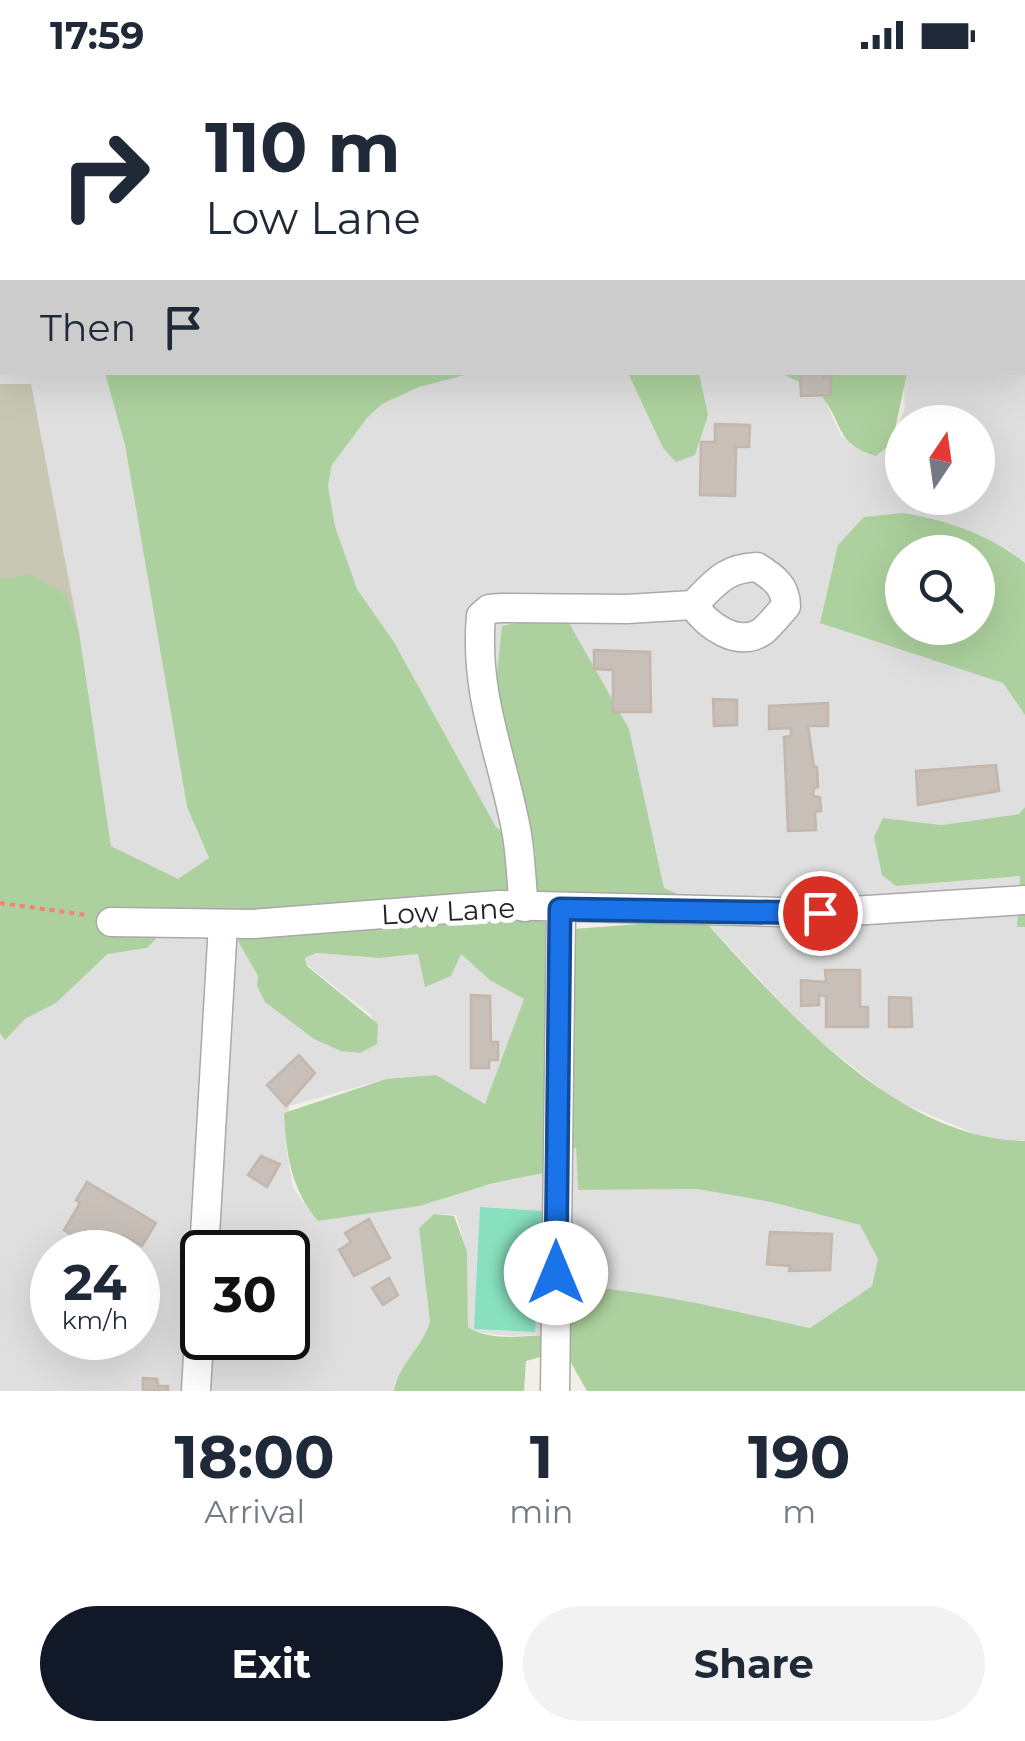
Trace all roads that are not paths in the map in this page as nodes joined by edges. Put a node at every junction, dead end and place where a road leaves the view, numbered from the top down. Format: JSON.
{"nodes":[{"id":1,"x":693,"y":605,"type":"dead end"},
{"id":2,"x":1025,"y":900,"type":"edge"},
{"id":3,"x":524,"y":907,"type":"junction"},
{"id":4,"x":560,"y":909,"type":"junction"},
{"id":5,"x":111,"y":922,"type":"road end"},
{"id":6,"x":223,"y":924,"type":"junction"},
{"id":7,"x":205,"y":1230,"type":"edge"},
{"id":8,"x":198,"y":1360,"type":"edge"},
{"id":9,"x":196,"y":1391,"type":"edge"},
{"id":10,"x":555,"y":1391,"type":"edge"}],
"edges":[{"from":1,"to":3,"type":"street"},
{"from":2,"to":4,"type":"street","name":"Low Lane"},
{"from":3,"to":4,"type":"street","name":"Low Lane"},
{"from":3,"to":6,"type":"street","name":"Low Lane"},
{"from":4,"to":10,"type":"street"},
{"from":5,"to":6,"type":"street","name":"Low Lane"},
{"from":6,"to":7,"type":"street"},
{"from":8,"to":9,"type":"street"}]}
